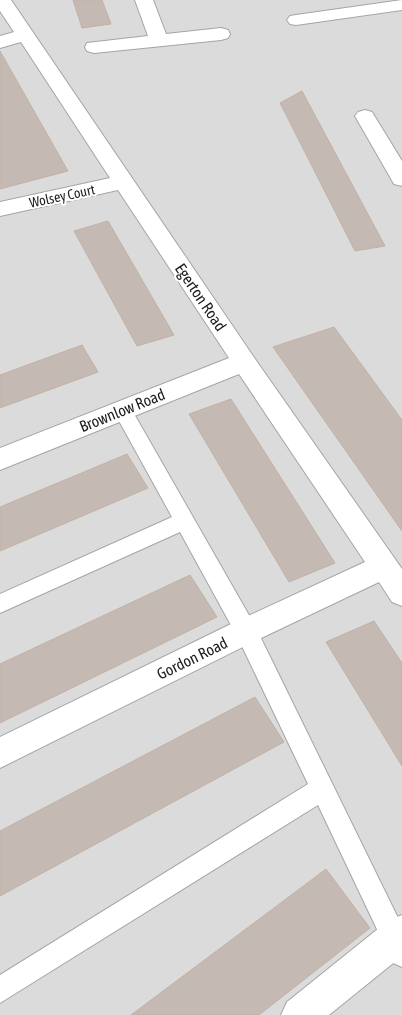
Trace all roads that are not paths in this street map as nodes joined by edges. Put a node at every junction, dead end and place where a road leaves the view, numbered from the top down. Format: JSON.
{"nodes":[{"id":1,"x":2,"y":0,"type":"edge"},
{"id":2,"x":144,"y":0,"type":"edge"},
{"id":3,"x":402,"y":5,"type":"edge"},
{"id":4,"x":355,"y":6,"type":"edge"},
{"id":5,"x":296,"y":20,"type":"dead end"},
{"id":6,"x":221,"y":34,"type":"dead end"},
{"id":7,"x":25,"y":35,"type":"junction"},
{"id":8,"x":159,"y":41,"type":"junction"},
{"id":9,"x":0,"y":42,"type":"edge"},
{"id":10,"x":94,"y":47,"type":"dead end"},
{"id":11,"x":365,"y":116,"type":"dead end"},
{"id":12,"x":402,"y":180,"type":"edge"},
{"id":13,"x":124,"y":182,"type":"junction"},
{"id":14,"x":0,"y":210,"type":"edge"},
{"id":15,"x":244,"y":362,"type":"junction"},
{"id":16,"x":122,"y":410,"type":"junction"},
{"id":17,"x":0,"y":459,"type":"edge"},
{"id":18,"x":184,"y":521,"type":"junction"},
{"id":19,"x":385,"y":566,"type":"junction"},
{"id":20,"x":402,"y":593,"type":"edge"},
{"id":21,"x":0,"y":604,"type":"edge"},
{"id":22,"x":246,"y":631,"type":"junction"},
{"id":23,"x":0,"y":753,"type":"edge"},
{"id":24,"x":322,"y":788,"type":"junction"},
{"id":25,"x":399,"y":942,"type":"edge"},
{"id":26,"x":0,"y":990,"type":"edge"},
{"id":27,"x":300,"y":1015,"type":"edge"}],
"edges":[{"from":1,"to":7,"type":"street","name":"Egerton Road"},
{"from":2,"to":8,"type":"street"},
{"from":3,"to":4,"type":"street"},
{"from":4,"to":5,"type":"street"},
{"from":6,"to":8,"type":"street"},
{"from":7,"to":9,"type":"street"},
{"from":7,"to":13,"type":"street","name":"Egerton Road"},
{"from":8,"to":10,"type":"street"},
{"from":11,"to":12,"type":"street"},
{"from":13,"to":14,"type":"street","name":"Wolsey Court"},
{"from":13,"to":15,"type":"street","name":"Egerton Road"},
{"from":15,"to":16,"type":"street","name":"Brownlow Road"},
{"from":15,"to":19,"type":"street","name":"Egerton Road"},
{"from":16,"to":17,"type":"street","name":"Brownlow Road"},
{"from":16,"to":18,"type":"lane"},
{"from":18,"to":21,"type":"lane"},
{"from":18,"to":22,"type":"lane"},
{"from":19,"to":20,"type":"street","name":"Egerton Road"},
{"from":19,"to":22,"type":"street","name":"Gordon Road"},
{"from":22,"to":23,"type":"street","name":"Gordon Road"},
{"from":22,"to":24,"type":"lane"},
{"from":24,"to":25,"type":"lane"},
{"from":24,"to":26,"type":"lane"},
{"from":25,"to":27,"type":"street"}]}
